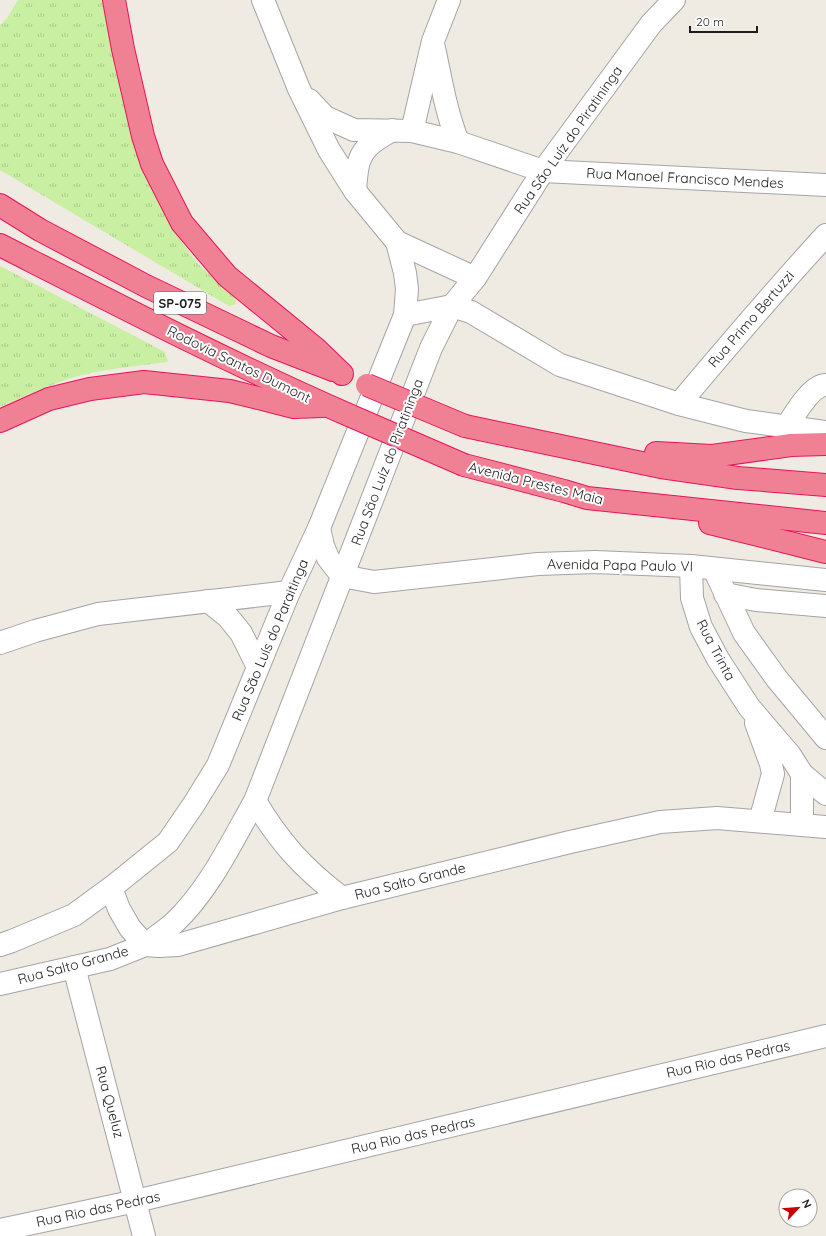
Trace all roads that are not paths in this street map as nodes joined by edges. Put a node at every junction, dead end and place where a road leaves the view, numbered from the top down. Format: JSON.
{"nodes":[{"id":1,"x":114,"y":0,"type":"edge"},
{"id":2,"x":263,"y":0,"type":"edge"},
{"id":3,"x":449,"y":0,"type":"edge"},
{"id":4,"x":674,"y":0,"type":"edge"},
{"id":5,"x":433,"y":41,"type":"junction"},
{"id":6,"x":298,"y":89,"type":"junction"},
{"id":7,"x":402,"y":131,"type":"junction"},
{"id":8,"x":458,"y":142,"type":"junction"},
{"id":9,"x":509,"y":160,"type":"junction"},
{"id":10,"x":543,"y":171,"type":"junction"},
{"id":11,"x":826,"y":185,"type":"edge"},
{"id":12,"x":355,"y":191,"type":"junction"},
{"id":13,"x":524,"y":202,"type":"junction"},
{"id":14,"x":0,"y":205,"type":"edge"},
{"id":15,"x":826,"y":235,"type":"edge"},
{"id":16,"x":397,"y":242,"type":"junction"},
{"id":17,"x":0,"y":245,"type":"edge"},
{"id":18,"x":475,"y":278,"type":"junction"},
{"id":19,"x":452,"y":306,"type":"junction"},
{"id":20,"x":405,"y":315,"type":"junction"},
{"id":21,"x":342,"y":374,"type":"junction"},
{"id":22,"x":826,"y":385,"type":"edge"},
{"id":23,"x":679,"y":404,"type":"junction"},
{"id":24,"x":328,"y":406,"type":"junction"},
{"id":25,"x":351,"y":416,"type":"joint"},
{"id":26,"x":0,"y":422,"type":"edge"},
{"id":27,"x":787,"y":426,"type":"junction"},
{"id":28,"x":826,"y":432,"type":"edge"},
{"id":29,"x":826,"y":444,"type":"edge"},
{"id":30,"x":587,"y":450,"type":"junction"},
{"id":31,"x":826,"y":485,"type":"edge"},
{"id":32,"x":587,"y":498,"type":"junction"},
{"id":33,"x":826,"y":523,"type":"edge"},
{"id":34,"x":319,"y":528,"type":"junction"},
{"id":35,"x":826,"y":552,"type":"edge"},
{"id":36,"x":691,"y":566,"type":"junction"},
{"id":37,"x":714,"y":569,"type":"junction"},
{"id":38,"x":342,"y":576,"type":"junction"},
{"id":39,"x":826,"y":580,"type":"edge"},
{"id":40,"x":289,"y":592,"type":"junction"},
{"id":41,"x":725,"y":594,"type":"junction"},
{"id":42,"x":208,"y":601,"type":"junction"},
{"id":43,"x":826,"y":606,"type":"edge"},
{"id":44,"x":0,"y":643,"type":"edge"},
{"id":45,"x":258,"y":667,"type":"junction"},
{"id":46,"x":749,"y":707,"type":"junction"},
{"id":47,"x":826,"y":738,"type":"edge"},
{"id":48,"x":802,"y":774,"type":"junction"},
{"id":49,"x":826,"y":794,"type":"edge"},
{"id":50,"x":254,"y":801,"type":"junction"},
{"id":51,"x":760,"y":821,"type":"junction"},
{"id":52,"x":802,"y":825,"type":"junction"},
{"id":53,"x":826,"y":827,"type":"edge"},
{"id":54,"x":112,"y":888,"type":"junction"},
{"id":55,"x":342,"y":898,"type":"junction"},
{"id":56,"x":0,"y":945,"type":"edge"},
{"id":57,"x":145,"y":945,"type":"junction"},
{"id":58,"x":74,"y":967,"type":"junction"},
{"id":59,"x":0,"y":984,"type":"edge"},
{"id":60,"x":826,"y":1036,"type":"edge"},
{"id":61,"x":136,"y":1201,"type":"junction"},
{"id":62,"x":0,"y":1230,"type":"edge"},
{"id":63,"x":144,"y":1236,"type":"edge"}],
"edges":[{"from":1,"to":21,"type":"highway"},
{"from":2,"to":6,"type":"street"},
{"from":3,"to":5,"type":"street"},
{"from":4,"to":10,"type":"street","name":"Rua São Luíz do Piratininga"},
{"from":5,"to":7,"type":"street"},
{"from":5,"to":8,"type":"street"},
{"from":6,"to":7,"type":"street"},
{"from":6,"to":12,"type":"street"},
{"from":7,"to":8,"type":"street"},
{"from":7,"to":12,"type":"street"},
{"from":8,"to":9,"type":"street"},
{"from":9,"to":10,"type":"street"},
{"from":9,"to":13,"type":"street"},
{"from":10,"to":11,"type":"street","name":"Rua Manoel Francisco Mendes"},
{"from":10,"to":13,"type":"street","name":"Rua São Luíz do Piratininga"},
{"from":12,"to":16,"type":"street"},
{"from":13,"to":18,"type":"street","name":"Rua São Luíz do Piratininga"},
{"from":14,"to":21,"type":"highway","name":"Rodovia Santos Dumont","number":"SP-075"},
{"from":15,"to":23,"type":"street","name":"Rua Primo Bertuzzi"},
{"from":16,"to":18,"type":"street"},
{"from":16,"to":20,"type":"street","name":"Rua São Luís do Paraitinga"},
{"from":17,"to":24,"type":"highway","name":"Rodovia Santos Dumont","number":"SP-075"},
{"from":18,"to":19,"type":"street","name":"Rua São Luíz do Piratininga"},
{"from":19,"to":20,"type":"street"},
{"from":19,"to":23,"type":"street"},
{"from":19,"to":38,"type":"street","name":"Rua São Luíz do Piratininga"},
{"from":20,"to":34,"type":"street","name":"Rua São Luís do Paraitinga"},
{"from":21,"to":30,"type":"highway","name":"Rodovia Santos Dumont","number":"SP-075","bridge":true},
{"from":22,"to":27,"type":"street"},
{"from":23,"to":27,"type":"street"},
{"from":24,"to":25,"type":"highway","name":"Rodovia Santos Dumont","number":"SP-075"},
{"from":24,"to":26,"type":"highway"},
{"from":25,"to":32,"type":"highway","name":"Avenida Prestes Maia","bridge":true},
{"from":27,"to":28,"type":"street"},
{"from":29,"to":30,"type":"highway"},
{"from":30,"to":31,"type":"highway"},
{"from":32,"to":33,"type":"highway","name":"Avenida Prestes Maia"},
{"from":32,"to":35,"type":"highway"},
{"from":34,"to":38,"type":"street"},
{"from":34,"to":40,"type":"street","name":"Rua São Luís do Paraitinga"},
{"from":36,"to":37,"type":"street","name":"Avenida Papa Paulo VI"},
{"from":36,"to":38,"type":"street","name":"Avenida Papa Paulo VI"},
{"from":36,"to":46,"type":"street","name":"Rua Trinta"},
{"from":37,"to":39,"type":"street","name":"Avenida Papa Paulo VI"},
{"from":37,"to":41,"type":"street"},
{"from":38,"to":50,"type":"street","name":"Rua São Luíz do Piratininga"},
{"from":40,"to":42,"type":"street"},
{"from":40,"to":45,"type":"street","name":"Rua São Luís do Paraitinga"},
{"from":41,"to":43,"type":"street"},
{"from":41,"to":47,"type":"street"},
{"from":42,"to":44,"type":"street"},
{"from":42,"to":45,"type":"street"},
{"from":45,"to":54,"type":"street","name":"Rua São Luís do Paraitinga"},
{"from":46,"to":48,"type":"street","name":"Rua Trinta"},
{"from":46,"to":51,"type":"street","name":"Rua Trinta"},
{"from":48,"to":49,"type":"street"},
{"from":48,"to":52,"type":"street"},
{"from":50,"to":55,"type":"street"},
{"from":50,"to":57,"type":"street","name":"Rua São Luíz do Piratininga"},
{"from":51,"to":52,"type":"street","name":"Rua Salto Grande"},
{"from":51,"to":55,"type":"street","name":"Rua Salto Grande"},
{"from":52,"to":53,"type":"street","name":"Rua Salto Grande"},
{"from":54,"to":56,"type":"street","name":"Rua São Luís do Paraitinga"},
{"from":54,"to":57,"type":"street"},
{"from":55,"to":57,"type":"street","name":"Rua Salto Grande"},
{"from":57,"to":58,"type":"street","name":"Rua Salto Grande"},
{"from":58,"to":59,"type":"street","name":"Rua Salto Grande"},
{"from":58,"to":61,"type":"street","name":"Rua Queluz"},
{"from":60,"to":61,"type":"street","name":"Rua Rio das Pedras"},
{"from":61,"to":62,"type":"street","name":"Rua Rio das Pedras"},
{"from":61,"to":63,"type":"street","name":"Rua Queluz"}]}
